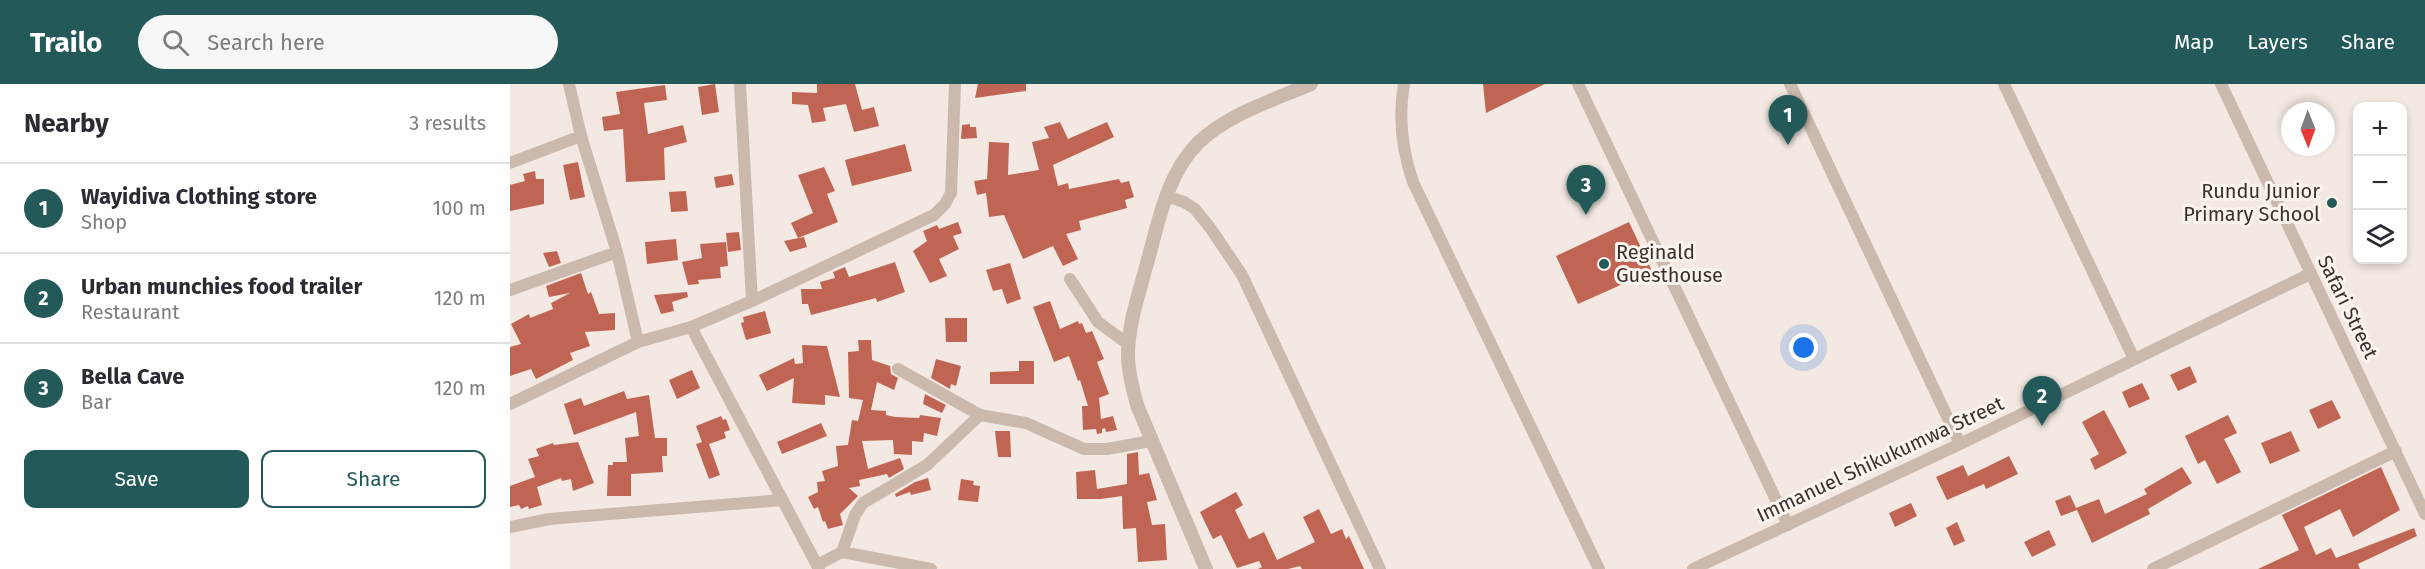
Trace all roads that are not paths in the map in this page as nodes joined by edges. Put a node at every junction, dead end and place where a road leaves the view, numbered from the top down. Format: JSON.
{"nodes":[{"id":1,"x":569,"y":84,"type":"edge"},
{"id":2,"x":740,"y":84,"type":"edge"},
{"id":3,"x":955,"y":84,"type":"edge"},
{"id":4,"x":1311,"y":84,"type":"edge"},
{"id":5,"x":1404,"y":84,"type":"edge"},
{"id":6,"x":1578,"y":84,"type":"edge"},
{"id":7,"x":1790,"y":84,"type":"edge"},
{"id":8,"x":2004,"y":84,"type":"edge"},
{"id":9,"x":2221,"y":84,"type":"edge"},
{"id":10,"x":581,"y":136,"type":"junction"},
{"id":11,"x":510,"y":163,"type":"edge"},
{"id":12,"x":1166,"y":196,"type":"junction"},
{"id":13,"x":617,"y":252,"type":"junction"},
{"id":14,"x":2310,"y":274,"type":"junction"},
{"id":15,"x":1070,"y":279,"type":"dead end"},
{"id":16,"x":510,"y":290,"type":"edge"},
{"id":17,"x":752,"y":301,"type":"junction"},
{"id":18,"x":692,"y":327,"type":"junction"},
{"id":19,"x":638,"y":342,"type":"junction"},
{"id":20,"x":1128,"y":344,"type":"junction"},
{"id":21,"x":2134,"y":359,"type":"junction"},
{"id":22,"x":898,"y":369,"type":"dead end"},
{"id":23,"x":510,"y":404,"type":"edge"},
{"id":24,"x":980,"y":415,"type":"junction"},
{"id":25,"x":1150,"y":441,"type":"junction"},
{"id":26,"x":1960,"y":444,"type":"junction"},
{"id":27,"x":2396,"y":451,"type":"junction"},
{"id":28,"x":782,"y":500,"type":"junction"},
{"id":29,"x":2425,"y":514,"type":"edge"},
{"id":30,"x":1788,"y":525,"type":"junction"},
{"id":31,"x":510,"y":527,"type":"edge"},
{"id":32,"x":842,"y":552,"type":"junction"},
{"id":33,"x":818,"y":567,"type":"edge"},
{"id":34,"x":931,"y":569,"type":"edge"},
{"id":35,"x":1206,"y":569,"type":"edge"},
{"id":36,"x":1380,"y":569,"type":"edge"},
{"id":37,"x":1599,"y":569,"type":"edge"},
{"id":38,"x":1693,"y":569,"type":"edge"},
{"id":39,"x":2153,"y":569,"type":"edge"}],
"edges":[{"from":1,"to":10,"type":"street"},
{"from":2,"to":17,"type":"street"},
{"from":3,"to":17,"type":"street"},
{"from":4,"to":12,"type":"street"},
{"from":5,"to":37,"type":"street"},
{"from":6,"to":30,"type":"street"},
{"from":7,"to":26,"type":"street"},
{"from":8,"to":21,"type":"street"},
{"from":9,"to":14,"type":"street","name":"Safari Street"},
{"from":10,"to":11,"type":"street"},
{"from":10,"to":13,"type":"street"},
{"from":12,"to":20,"type":"street"},
{"from":12,"to":36,"type":"street"},
{"from":13,"to":16,"type":"street"},
{"from":13,"to":19,"type":"street"},
{"from":14,"to":21,"type":"street","name":"Immanuel Shikukumwa Street"},
{"from":14,"to":27,"type":"street","name":"Safari Street"},
{"from":15,"to":20,"type":"street"},
{"from":17,"to":18,"type":"street"},
{"from":18,"to":19,"type":"street"},
{"from":18,"to":28,"type":"street"},
{"from":19,"to":23,"type":"street"},
{"from":20,"to":25,"type":"street"},
{"from":21,"to":26,"type":"street","name":"Immanuel Shikukumwa Street"},
{"from":22,"to":24,"type":"street"},
{"from":24,"to":25,"type":"street"},
{"from":24,"to":32,"type":"street"},
{"from":25,"to":35,"type":"street"},
{"from":26,"to":30,"type":"street","name":"Immanuel Shikukumwa Street"},
{"from":27,"to":29,"type":"street","name":"Safari Street"},
{"from":27,"to":39,"type":"street"},
{"from":28,"to":31,"type":"street"},
{"from":28,"to":33,"type":"street"},
{"from":30,"to":38,"type":"street","name":"Immanuel Shikukumwa Street"},
{"from":32,"to":33,"type":"street"},
{"from":32,"to":34,"type":"street"}]}
